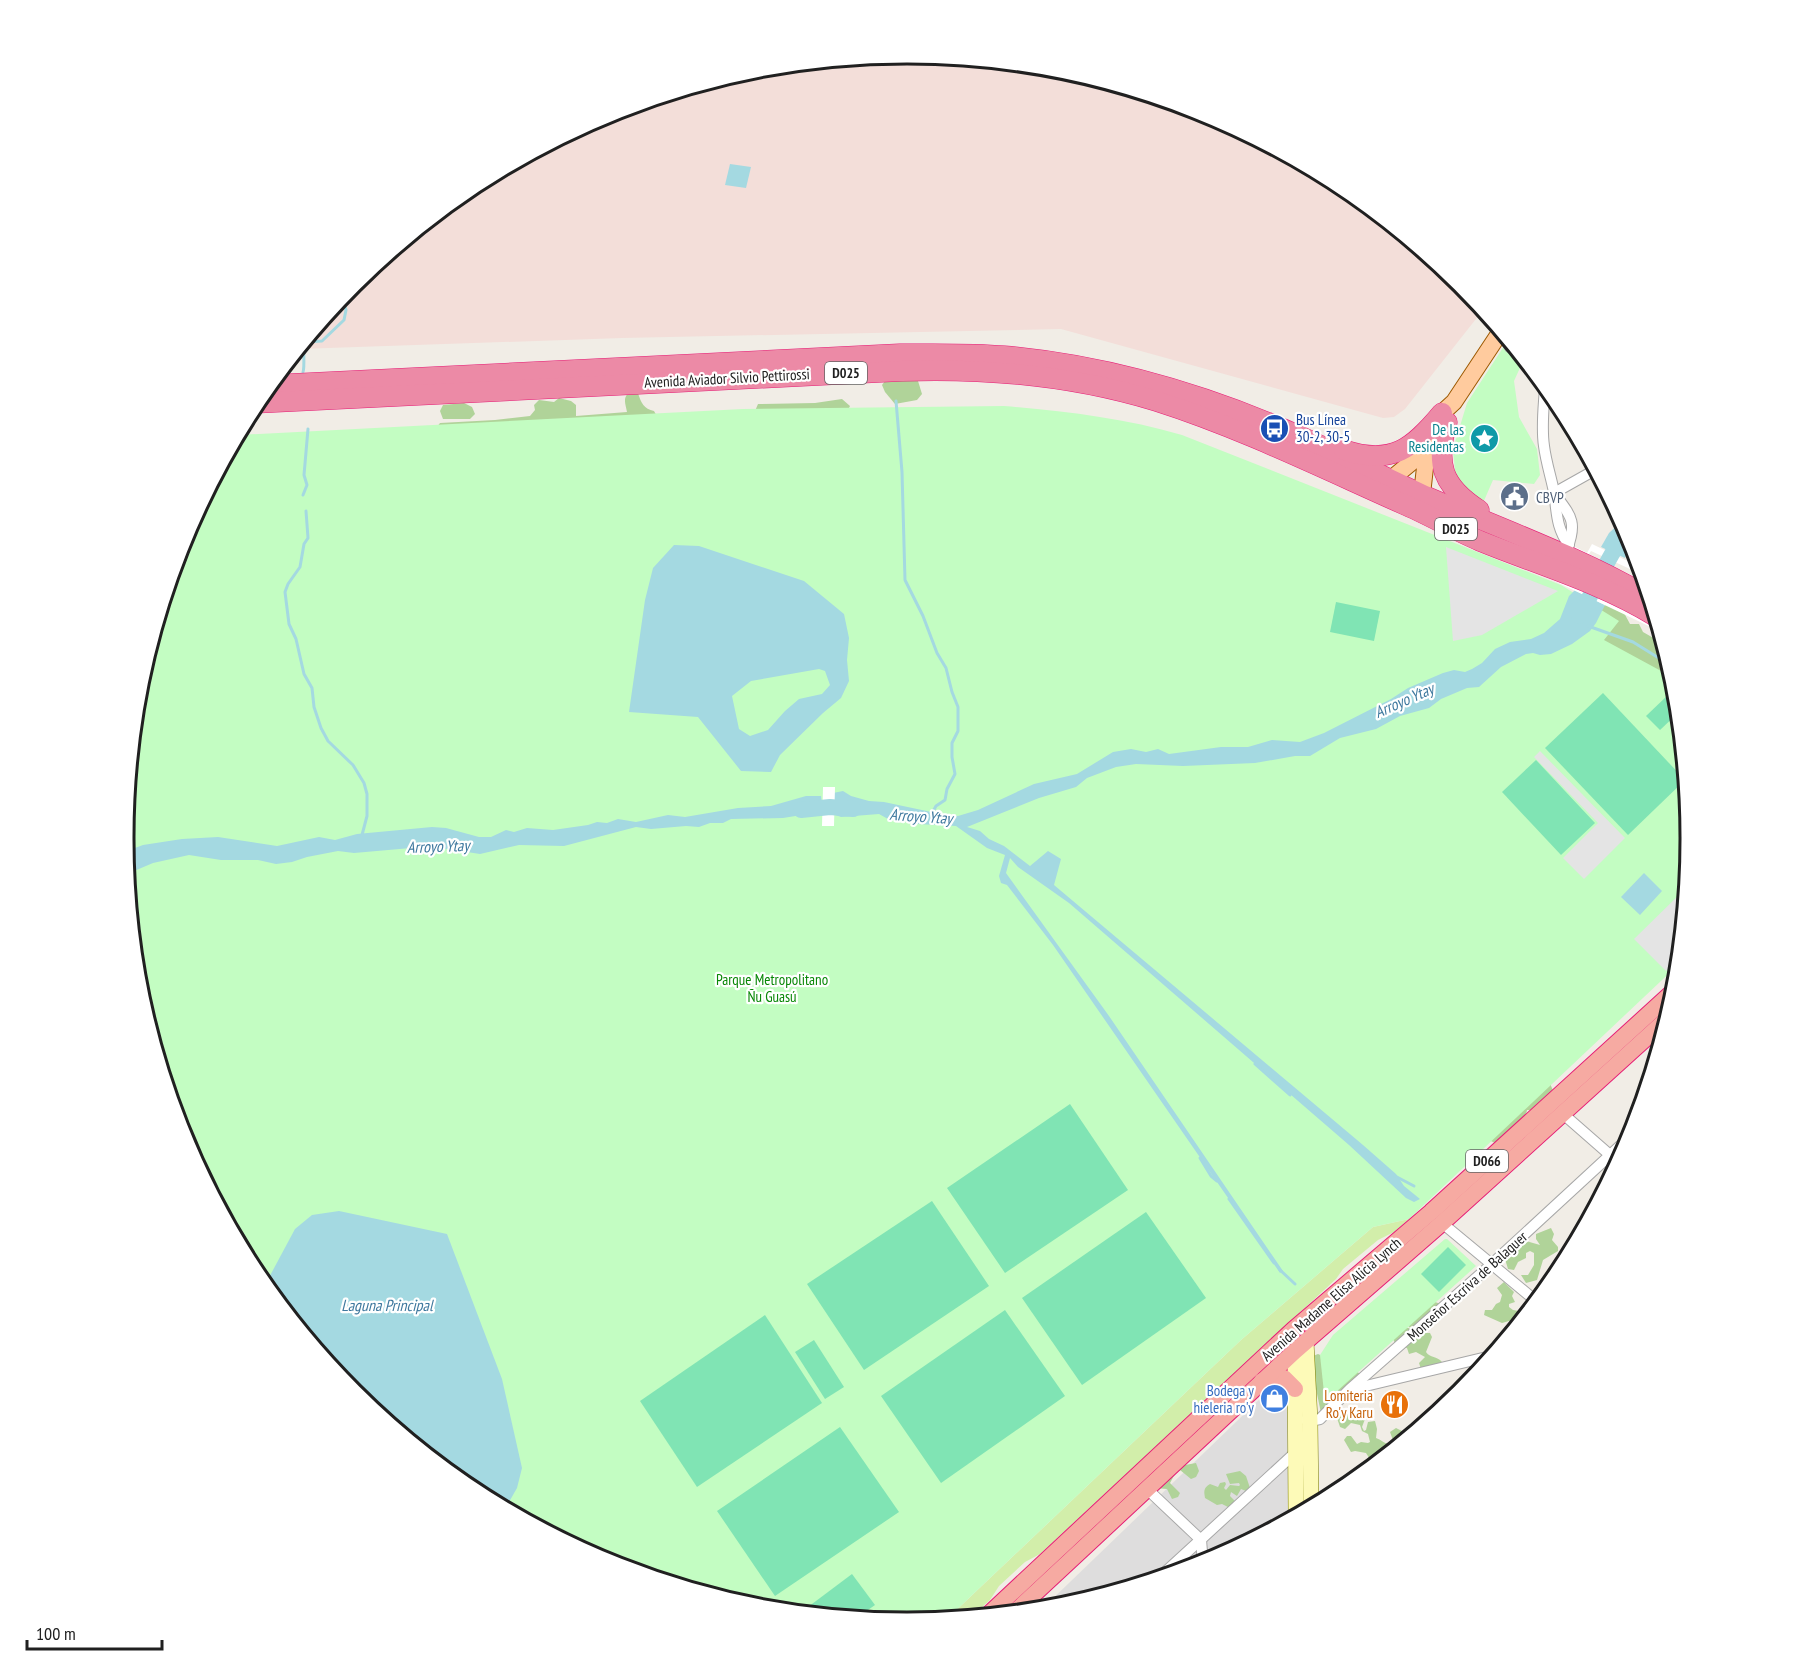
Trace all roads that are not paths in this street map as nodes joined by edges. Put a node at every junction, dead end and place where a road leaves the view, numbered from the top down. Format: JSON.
{"nodes":[{"id":1,"x":1498,"y":339,"type":"edge"},
{"id":2,"x":281,"y":384,"type":"edge"},
{"id":3,"x":1544,"y":400,"type":"edge"},
{"id":4,"x":268,"y":402,"type":"edge"},
{"id":5,"x":1448,"y":413,"type":"junction"},
{"id":6,"x":1247,"y":434,"type":"junction"},
{"id":7,"x":1305,"y":438,"type":"junction"},
{"id":8,"x":1427,"y":450,"type":"junction"},
{"id":9,"x":1589,"y":473,"type":"edge"},
{"id":10,"x":1390,"y":480,"type":"junction"},
{"id":11,"x":1554,"y":493,"type":"junction"},
{"id":12,"x":1422,"y":494,"type":"junction"},
{"id":13,"x":1504,"y":540,"type":"junction"},
{"id":14,"x":1573,"y":560,"type":"junction"},
{"id":15,"x":1638,"y":601,"type":"edge"},
{"id":16,"x":1663,"y":1001,"type":"edge"},
{"id":17,"x":1656,"y":1030,"type":"edge"},
{"id":18,"x":1562,"y":1113,"type":"junction"},
{"id":19,"x":1612,"y":1156,"type":"edge"},
{"id":20,"x":1609,"y":1162,"type":"edge"},
{"id":21,"x":1442,"y":1224,"type":"junction"},
{"id":22,"x":1492,"y":1264,"type":"junction"},
{"id":23,"x":1349,"y":1282,"type":"junction"},
{"id":24,"x":1530,"y":1296,"type":"edge"},
{"id":25,"x":1300,"y":1346,"type":"junction"},
{"id":26,"x":1479,"y":1359,"type":"edge"},
{"id":27,"x":1262,"y":1381,"type":"junction"},
{"id":28,"x":1295,"y":1389,"type":"junction"},
{"id":29,"x":1350,"y":1389,"type":"junction"},
{"id":30,"x":1295,"y":1416,"type":"junction"},
{"id":31,"x":1311,"y":1421,"type":"junction"},
{"id":32,"x":1295,"y":1453,"type":"junction"},
{"id":33,"x":1146,"y":1488,"type":"junction"},
{"id":34,"x":1311,"y":1497,"type":"edge"},
{"id":35,"x":1296,"y":1507,"type":"edge"},
{"id":36,"x":1201,"y":1540,"type":"junction"},
{"id":37,"x":1202,"y":1553,"type":"edge"},
{"id":38,"x":1176,"y":1563,"type":"edge"},
{"id":39,"x":1025,"y":1602,"type":"edge"},
{"id":40,"x":998,"y":1606,"type":"edge"}],
"edges":[{"from":1,"to":5,"type":"main road"},
{"from":2,"to":7,"type":"highway","name":"Avenida Aviador Silvio Pettirossi","number":"D025"},
{"from":3,"to":11,"type":"street"},
{"from":4,"to":6,"type":"highway","name":"Avenida Aviador Silvio Pettirossi","number":"D025"},
{"from":5,"to":7,"type":"highway"},
{"from":5,"to":8,"type":"main road"},
{"from":5,"to":13,"type":"highway"},
{"from":6,"to":10,"type":"highway"},
{"from":6,"to":13,"type":"highway","name":"Avenida Aviador Silvio Pettirossi","number":"D025"},
{"from":7,"to":10,"type":"highway","name":"Avenida Aviador Silvio Pettirossi","number":"D025"},
{"from":8,"to":10,"type":"main road"},
{"from":8,"to":12,"type":"main road"},
{"from":9,"to":11,"type":"street"},
{"from":10,"to":12,"type":"highway","name":"Avenida Aviador Silvio Pettirossi","number":"D025"},
{"from":11,"to":14,"type":"street"},
{"from":12,"to":13,"type":"highway","name":"Avenida Aviador Silvio Pettirossi","number":"D025"},
{"from":13,"to":14,"type":"highway","name":"Avenida Aviador Silvio Pettirossi","number":"D025"},
{"from":14,"to":15,"type":"highway","name":"Avenida Aviador Silvio Pettirossi","number":"D025"},
{"from":16,"to":23,"type":"highway","name":"Avenida Madame Elisa Alicia Lynch","number":"D066"},
{"from":17,"to":18,"type":"highway","name":"Avenida Madame Elisa Alicia Lynch","number":"D066"},
{"from":18,"to":19,"type":"street"},
{"from":18,"to":21,"type":"highway","name":"Avenida Madame Elisa Alicia Lynch","number":"D066"},
{"from":20,"to":22,"type":"street","name":"Monseñor Escriva de Balaguer"},
{"from":21,"to":22,"type":"street"},
{"from":21,"to":25,"type":"highway","name":"Avenida Madame Elisa Alicia Lynch","number":"D066"},
{"from":22,"to":24,"type":"street"},
{"from":22,"to":29,"type":"street","name":"Monseñor Escriva de Balaguer"},
{"from":23,"to":25,"type":"highway"},
{"from":23,"to":40,"type":"highway","name":"Avenida Madame Elisa Alicia Lynch","number":"D066"},
{"from":25,"to":27,"type":"highway","name":"Avenida Madame Elisa Alicia Lynch","number":"D066"},
{"from":25,"to":28,"type":"main road"},
{"from":25,"to":31,"type":"main road"},
{"from":26,"to":29,"type":"street"},
{"from":27,"to":28,"type":"highway"},
{"from":27,"to":33,"type":"highway","name":"Avenida Madame Elisa Alicia Lynch","number":"D066"},
{"from":28,"to":30,"type":"main road"},
{"from":29,"to":31,"type":"street","name":"Monseñor Escriva de Balaguer"},
{"from":30,"to":31,"type":"street"},
{"from":30,"to":32,"type":"main road"},
{"from":31,"to":34,"type":"main road"},
{"from":32,"to":35,"type":"main road"},
{"from":32,"to":36,"type":"street"},
{"from":33,"to":36,"type":"street"},
{"from":33,"to":39,"type":"highway","name":"Avenida Madame Elisa Alicia Lynch","number":"D066"},
{"from":36,"to":37,"type":"street"},
{"from":36,"to":38,"type":"street"}]}
